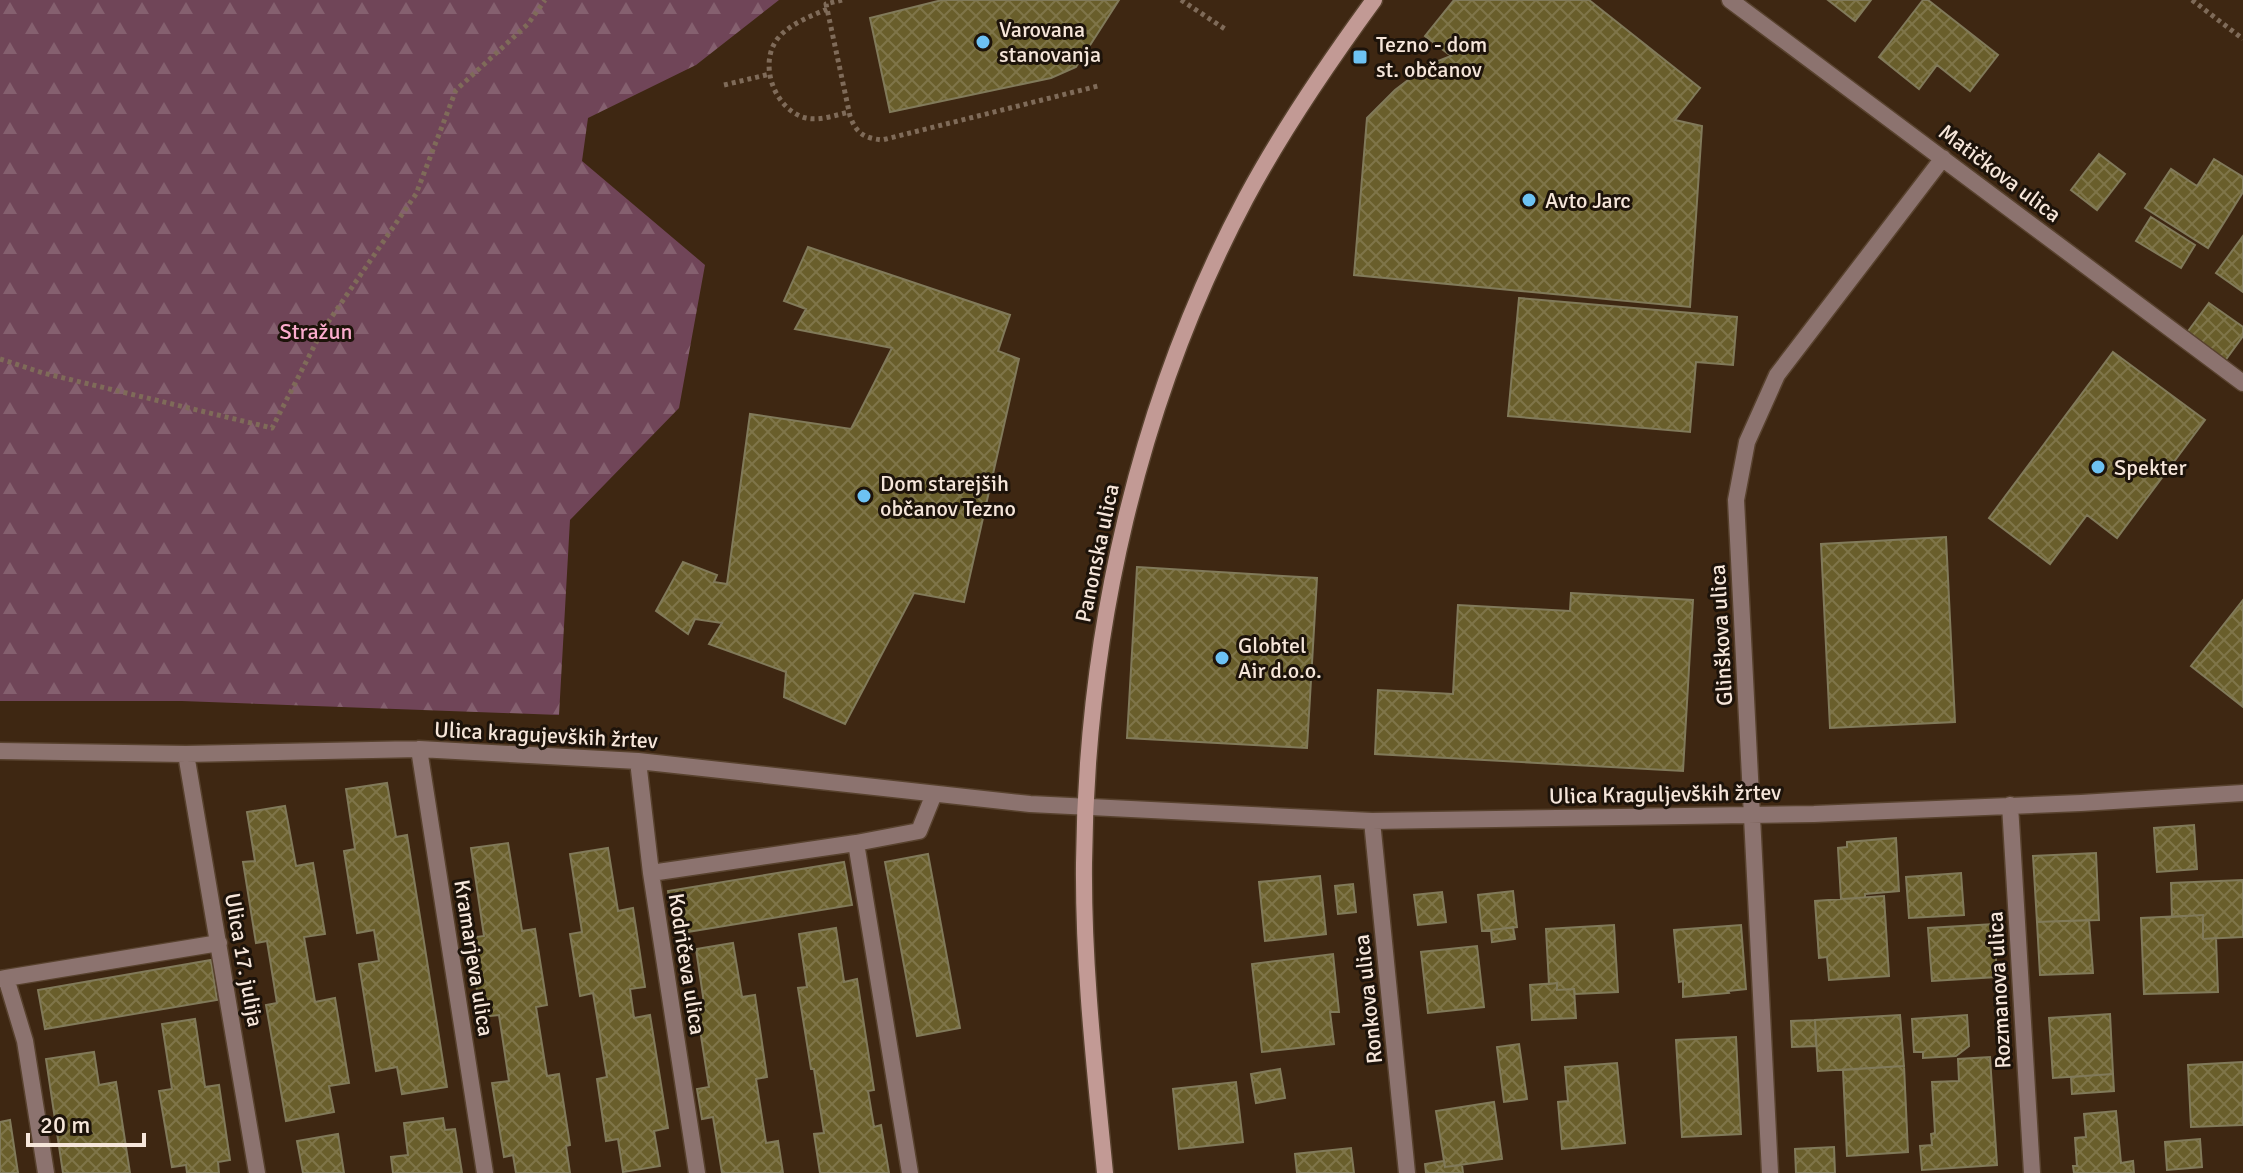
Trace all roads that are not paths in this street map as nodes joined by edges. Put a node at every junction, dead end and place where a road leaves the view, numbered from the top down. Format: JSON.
{"nodes":[{"id":1,"x":1374,"y":0,"type":"edge"},
{"id":2,"x":1730,"y":0,"type":"edge"},
{"id":3,"x":1943,"y":158,"type":"junction"},
{"id":4,"x":2243,"y":383,"type":"edge"},
{"id":5,"x":419,"y":749,"type":"junction"},
{"id":6,"x":0,"y":751,"type":"edge"},
{"id":7,"x":186,"y":754,"type":"junction"},
{"id":8,"x":638,"y":761,"type":"junction"},
{"id":9,"x":2243,"y":793,"type":"edge"},
{"id":10,"x":934,"y":794,"type":"junction"},
{"id":11,"x":2010,"y":805,"type":"junction"},
{"id":12,"x":1086,"y":808,"type":"junction"},
{"id":13,"x":1753,"y":813,"type":"junction"},
{"id":14,"x":1372,"y":821,"type":"junction"},
{"id":15,"x":856,"y":843,"type":"junction"},
{"id":16,"x":651,"y":873,"type":"junction"},
{"id":17,"x":219,"y":943,"type":"junction"},
{"id":18,"x":3,"y":978,"type":"edge"},
{"id":19,"x":46,"y":1173,"type":"edge"},
{"id":20,"x":257,"y":1173,"type":"edge"},
{"id":21,"x":485,"y":1173,"type":"edge"},
{"id":22,"x":697,"y":1173,"type":"edge"},
{"id":23,"x":910,"y":1173,"type":"edge"},
{"id":24,"x":1105,"y":1173,"type":"edge"},
{"id":25,"x":1407,"y":1173,"type":"edge"},
{"id":26,"x":1770,"y":1173,"type":"edge"},
{"id":27,"x":2032,"y":1173,"type":"edge"}],
"edges":[{"from":1,"to":12,"type":"street","name":"Panonska ulica"},
{"from":2,"to":3,"type":"street","name":"Matičkova ulica"},
{"from":3,"to":4,"type":"street","name":"Matičkova ulica"},
{"from":3,"to":13,"type":"street","name":"Glinškova ulica"},
{"from":5,"to":7,"type":"street","name":"Ulica kragujevških žrtev"},
{"from":5,"to":8,"type":"street","name":"Ulica kragujevških žrtev"},
{"from":5,"to":21,"type":"street","name":"Kramarjeva ulica"},
{"from":6,"to":7,"type":"street","name":"Ulica kragujevških žrtev"},
{"from":7,"to":17,"type":"street","name":"Ulica 17. julija"},
{"from":8,"to":10,"type":"street","name":"Ulica kragujevških žrtev"},
{"from":8,"to":16,"type":"street","name":"Kodričeva ulica"},
{"from":9,"to":11,"type":"street","name":"Ulica Kraguljevških žrtev"},
{"from":10,"to":12,"type":"street","name":"Ulica kragujevških žrtev"},
{"from":10,"to":15,"type":"street"},
{"from":11,"to":13,"type":"street","name":"Ulica Kraguljevških žrtev"},
{"from":11,"to":27,"type":"street","name":"Rozmanova ulica"},
{"from":12,"to":14,"type":"street","name":"Ulica Kraguljevških žrtev"},
{"from":12,"to":24,"type":"street","name":"Panonska ulica"},
{"from":13,"to":14,"type":"street","name":"Ulica Kraguljevških žrtev"},
{"from":13,"to":26,"type":"street","name":"Glinškova ulica"},
{"from":14,"to":25,"type":"street","name":"Ronkova ulica"},
{"from":15,"to":16,"type":"street"},
{"from":15,"to":23,"type":"street"},
{"from":16,"to":22,"type":"street","name":"Kodričeva ulica"},
{"from":17,"to":18,"type":"street"},
{"from":17,"to":20,"type":"street","name":"Ulica 17. julija"},
{"from":18,"to":19,"type":"street"}]}
